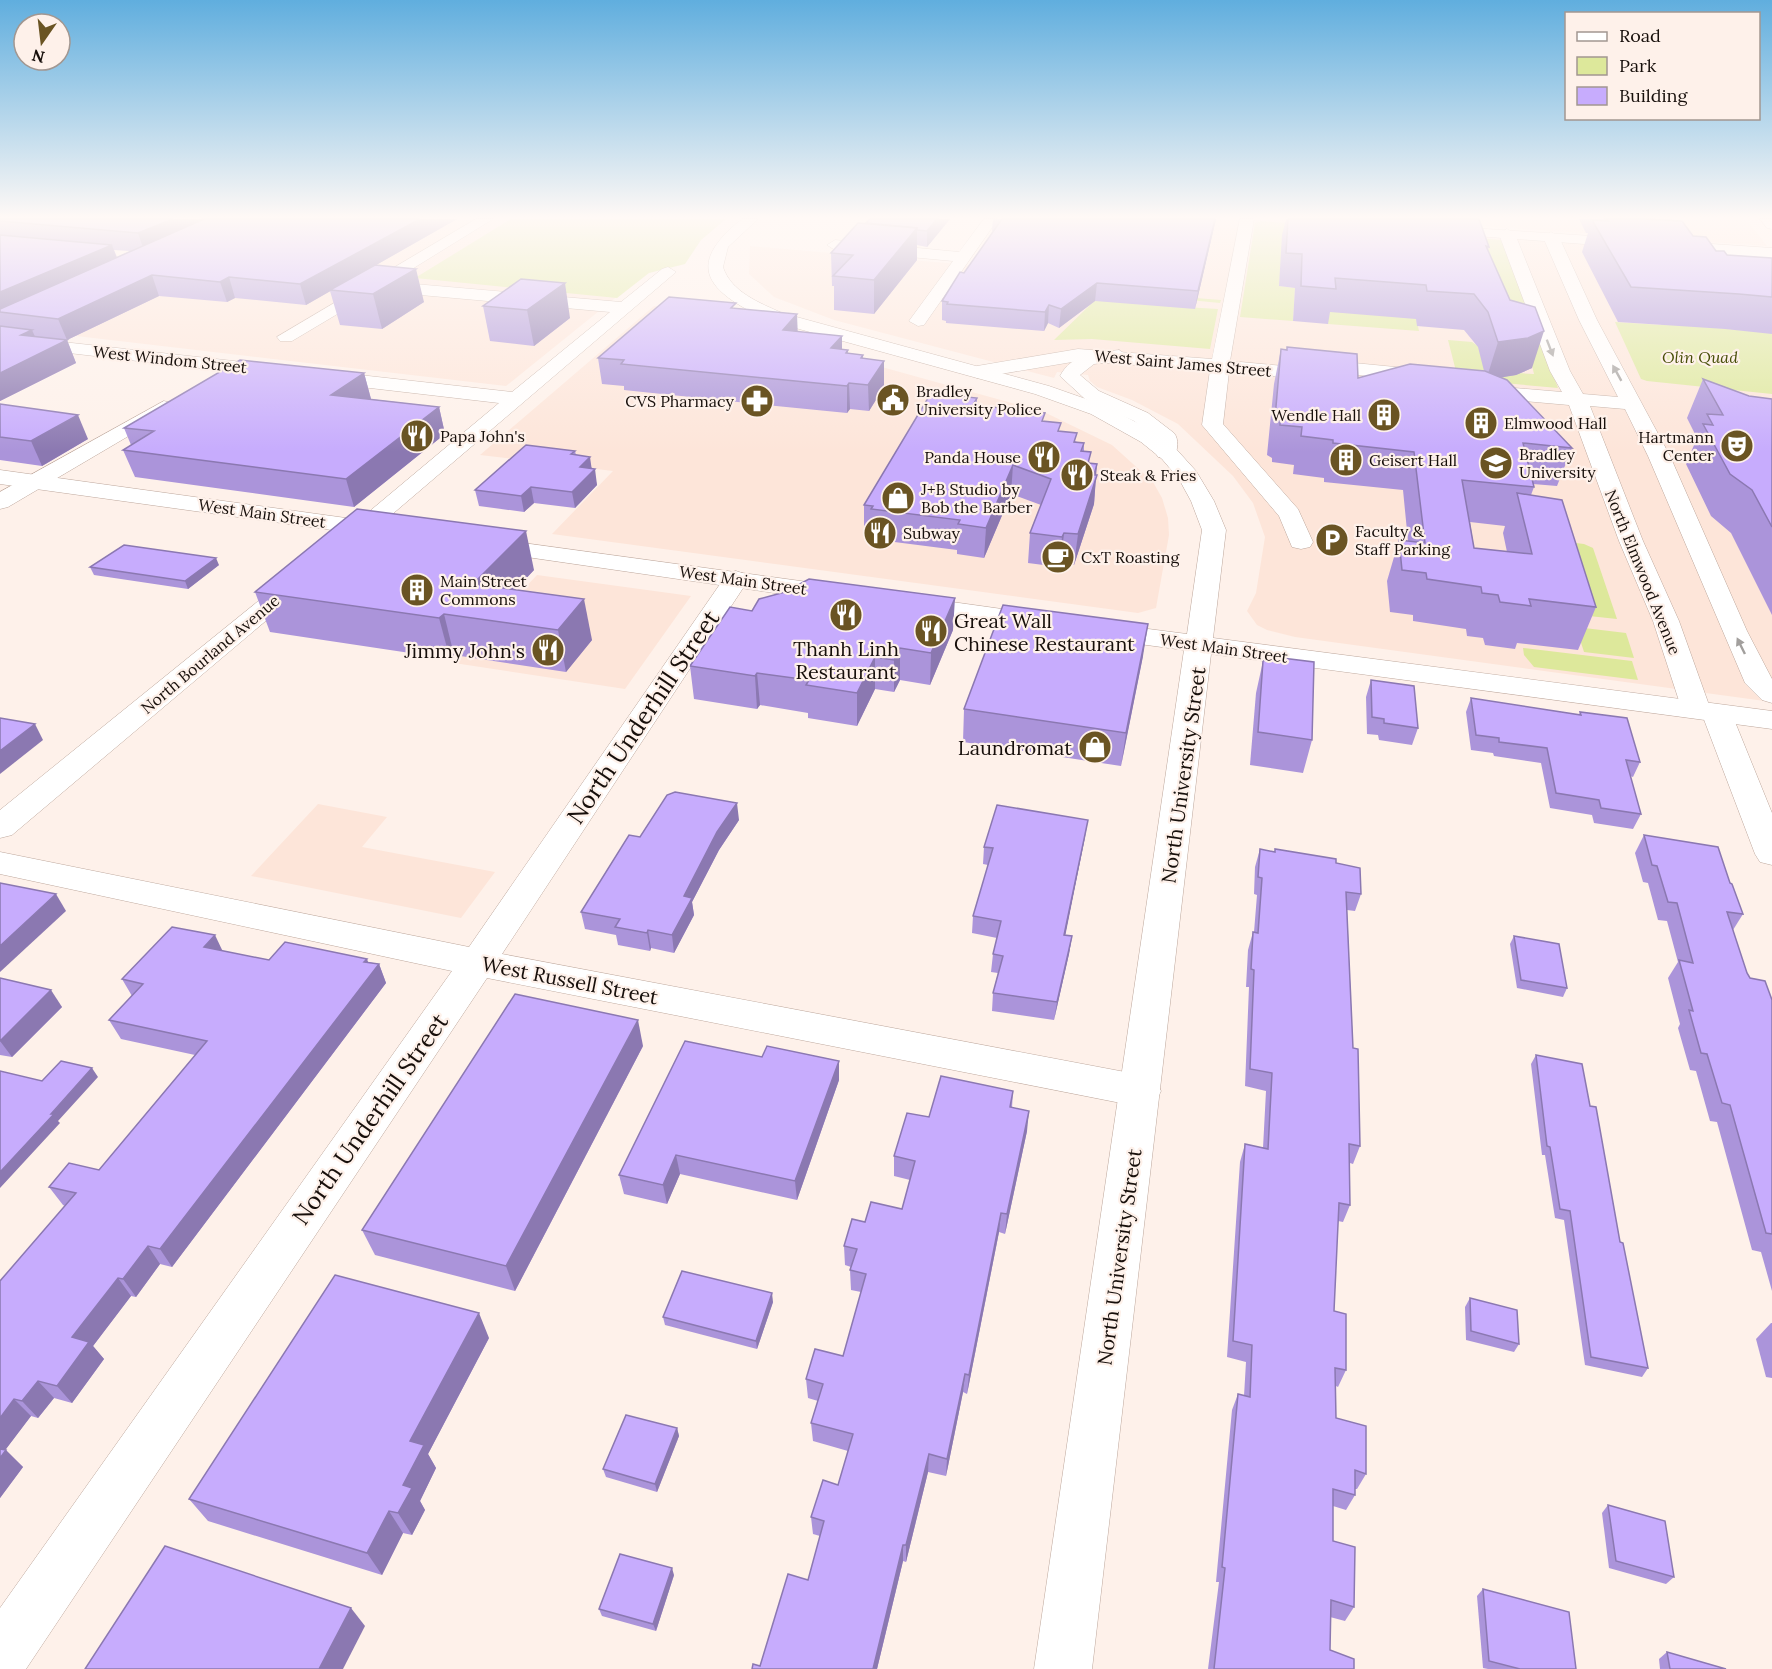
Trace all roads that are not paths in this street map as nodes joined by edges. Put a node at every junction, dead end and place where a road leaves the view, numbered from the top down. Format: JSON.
{"nodes":[{"id":1,"x":354,"y":297,"type":"edge"},
{"id":2,"x":498,"y":297,"type":"edge"},
{"id":3,"x":638,"y":297,"type":"edge"},
{"id":4,"x":738,"y":297,"type":"edge"},
{"id":5,"x":935,"y":297,"type":"edge"},
{"id":6,"x":1233,"y":297,"type":"edge"},
{"id":7,"x":1531,"y":297,"type":"edge"},
{"id":8,"x":1578,"y":297,"type":"edge"},
{"id":9,"x":625,"y":308,"type":"junction"},
{"id":10,"x":918,"y":321,"type":"dead end"},
{"id":11,"x":286,"y":337,"type":"dead end"},
{"id":12,"x":0,"y":340,"type":"edge"},
{"id":13,"x":1119,"y":356,"type":"junction"},
{"id":14,"x":1221,"y":360,"type":"junction"},
{"id":15,"x":236,"y":366,"type":"junction"},
{"id":16,"x":976,"y":372,"type":"junction"},
{"id":17,"x":1438,"y":382,"type":"edge"},
{"id":18,"x":206,"y":383,"type":"edge"},
{"id":19,"x":1460,"y":384,"type":"edge"},
{"id":20,"x":1574,"y":394,"type":"junction"},
{"id":21,"x":186,"y":395,"type":"edge"},
{"id":22,"x":518,"y":399,"type":"junction"},
{"id":23,"x":1632,"y":404,"type":"junction"},
{"id":24,"x":1167,"y":452,"type":"junction"},
{"id":25,"x":0,"y":477,"type":"edge"},
{"id":26,"x":35,"y":482,"type":"junction"},
{"id":27,"x":0,"y":502,"type":"edge"},
{"id":28,"x":362,"y":527,"type":"junction"},
{"id":29,"x":409,"y":534,"type":"edge"},
{"id":30,"x":467,"y":542,"type":"edge"},
{"id":31,"x":1301,"y":542,"type":"dead end"},
{"id":32,"x":736,"y":579,"type":"junction"},
{"id":33,"x":1201,"y":645,"type":"junction"},
{"id":34,"x":1772,"y":694,"type":"edge"},
{"id":35,"x":1707,"y":711,"type":"junction"},
{"id":36,"x":1772,"y":720,"type":"edge"},
{"id":37,"x":0,"y":827,"type":"edge"},
{"id":38,"x":1772,"y":854,"type":"edge"},
{"id":39,"x":0,"y":863,"type":"edge"},
{"id":40,"x":478,"y":962,"type":"junction"},
{"id":41,"x":1141,"y":1091,"type":"junction"},
{"id":42,"x":0,"y":1657,"type":"edge"},
{"id":43,"x":1063,"y":1669,"type":"edge"}],
"edges":[{"from":1,"to":11,"type":"street"},
{"from":2,"to":9,"type":"street"},
{"from":3,"to":9,"type":"street","name":"North Bourland Avenue"},
{"from":4,"to":16,"type":"street","name":"North University Street"},
{"from":5,"to":10,"type":"street"},
{"from":6,"to":14,"type":"street"},
{"from":7,"to":20,"type":"street","name":"North Elmwood Avenue","one_way":true},
{"from":23,"to":8,"type":"street","one_way":true},
{"from":9,"to":22,"type":"street","name":"North Bourland Avenue"},
{"from":12,"to":15,"type":"street","name":"West Windom Street"},
{"from":13,"to":14,"type":"street","name":"West Saint James Street"},
{"from":13,"to":16,"type":"street","name":"West Saint James Street"},
{"from":13,"to":24,"type":"street"},
{"from":14,"to":16,"type":"street","name":"West Saint James Street"},
{"from":14,"to":17,"type":"street","name":"West Saint James Street"},
{"from":14,"to":31,"type":"street"},
{"from":15,"to":18,"type":"street"},
{"from":15,"to":22,"type":"street","name":"West Windom Street"},
{"from":16,"to":24,"type":"street","name":"North University Street"},
{"from":19,"to":20,"type":"street"},
{"from":20,"to":23,"type":"street"},
{"from":20,"to":35,"type":"street","name":"North Elmwood Avenue"},
{"from":21,"to":26,"type":"street"},
{"from":22,"to":28,"type":"street","name":"North Bourland Avenue"},
{"from":34,"to":23,"type":"street","one_way":true},
{"from":24,"to":33,"type":"street","name":"North University Street"},
{"from":25,"to":26,"type":"street","name":"West Main Street"},
{"from":26,"to":27,"type":"street"},
{"from":26,"to":28,"type":"street","name":"West Main Street"},
{"from":28,"to":29,"type":"street","name":"West Main Street"},
{"from":28,"to":37,"type":"street","name":"North Bourland Avenue"},
{"from":30,"to":32,"type":"street","name":"West Main Street"},
{"from":32,"to":33,"type":"street","name":"West Main Street"},
{"from":32,"to":40,"type":"street","name":"North Underhill Street"},
{"from":33,"to":35,"type":"street","name":"West Main Street"},
{"from":33,"to":41,"type":"street","name":"North University Street"},
{"from":35,"to":36,"type":"street","name":"West Main Street"},
{"from":35,"to":38,"type":"street","name":"North Elmwood Avenue"},
{"from":39,"to":40,"type":"street","name":"West Russell Street"},
{"from":40,"to":41,"type":"street","name":"West Russell Street"},
{"from":40,"to":42,"type":"street","name":"North Underhill Street"},
{"from":41,"to":43,"type":"street","name":"North University Street"}]}
